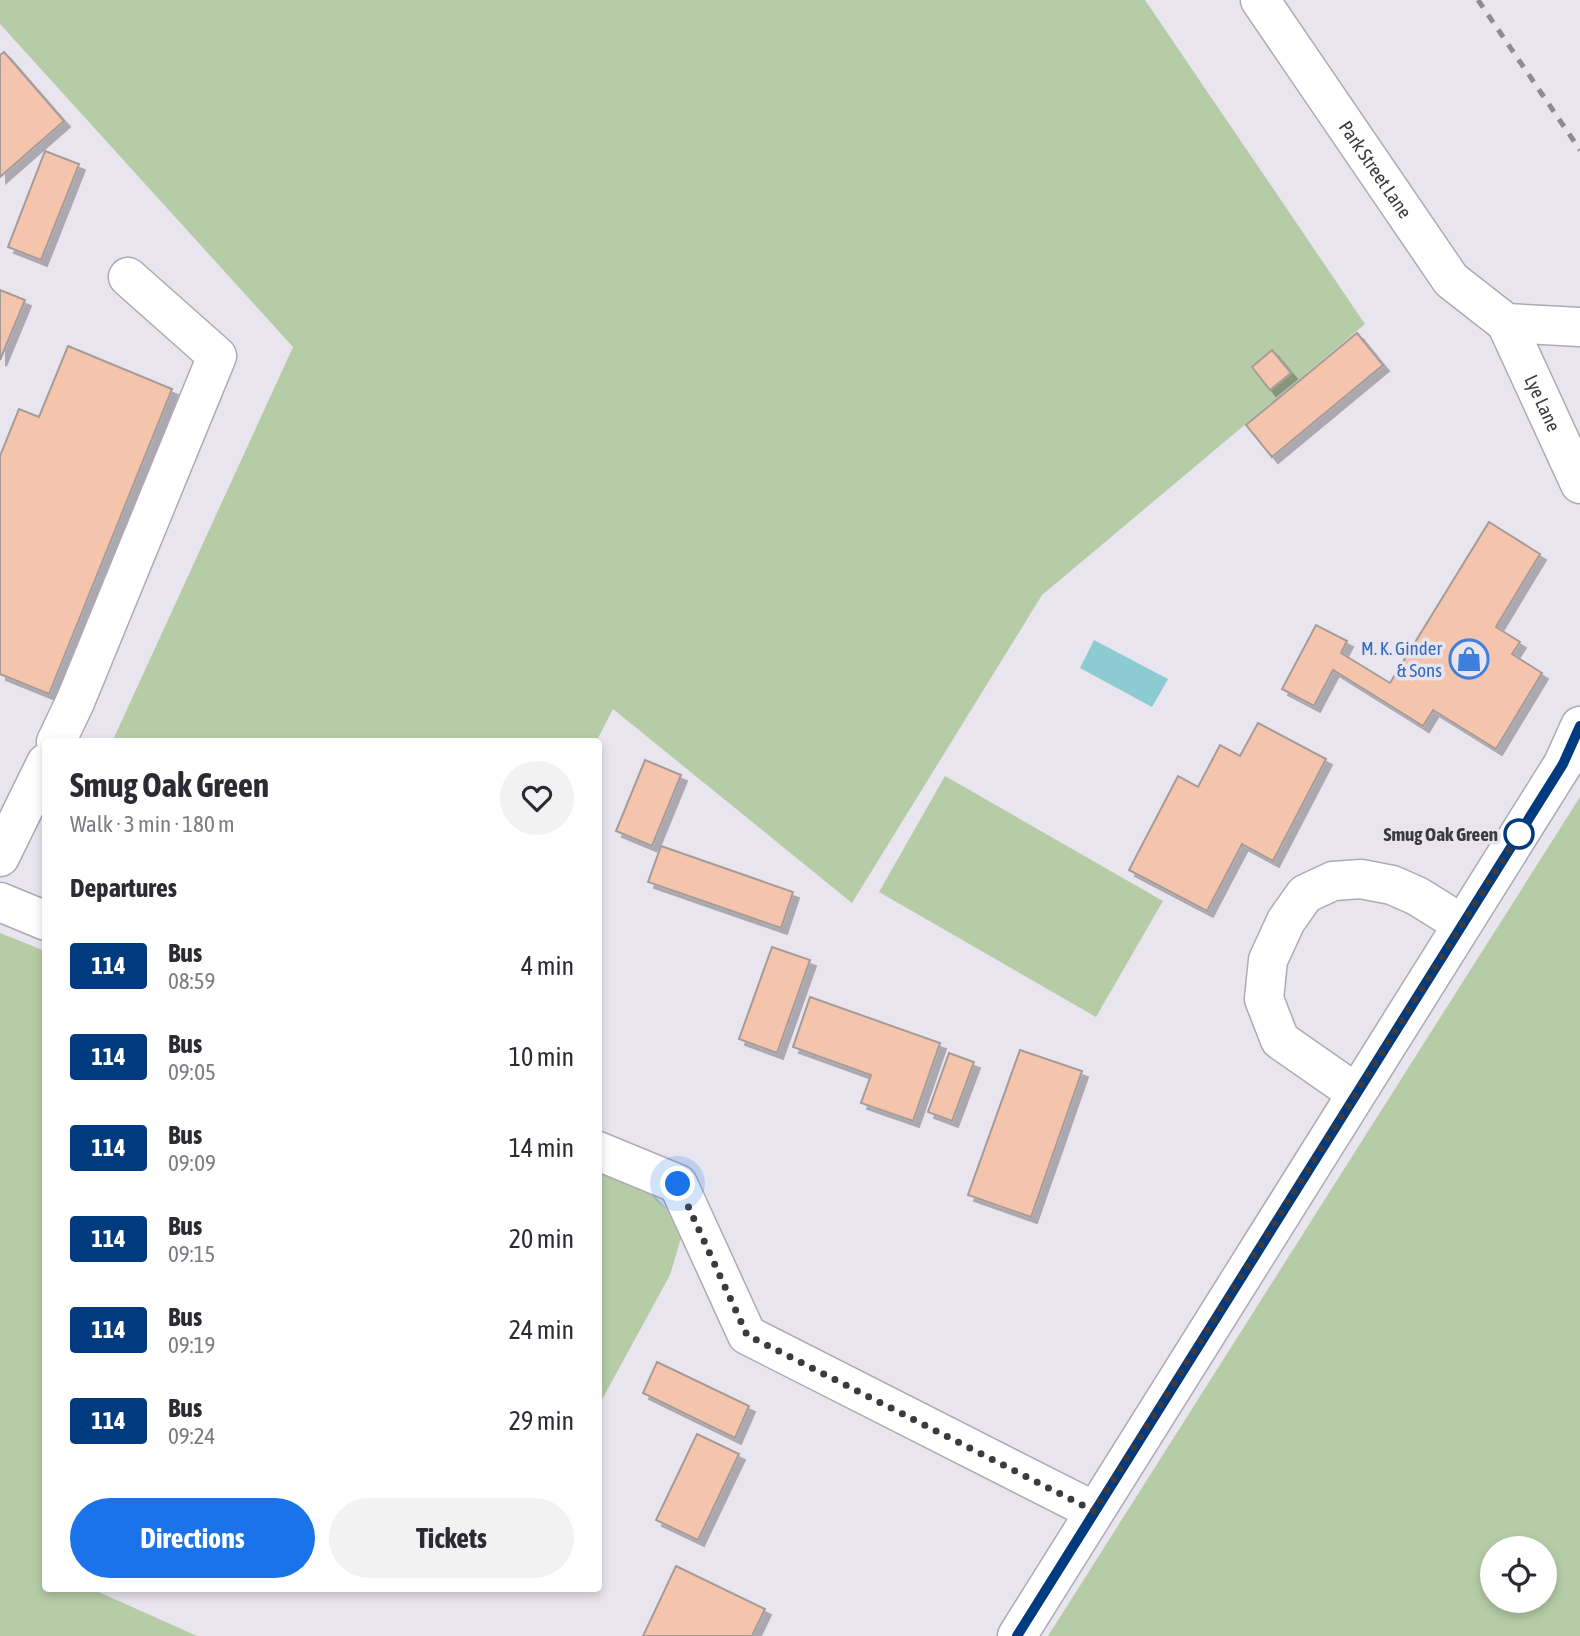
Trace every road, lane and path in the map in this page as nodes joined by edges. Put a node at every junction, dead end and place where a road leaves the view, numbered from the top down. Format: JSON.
{"nodes":[{"id":1,"x":1260,"y":0,"type":"edge"},
{"id":2,"x":128,"y":277,"type":"dead end"},
{"id":3,"x":1506,"y":323,"type":"junction"},
{"id":4,"x":1580,"y":327,"type":"edge"},
{"id":5,"x":1580,"y":484,"type":"edge"},
{"id":6,"x":1580,"y":726,"type":"edge"},
{"id":7,"x":58,"y":738,"type":"edge"},
{"id":8,"x":42,"y":771,"type":"edge"},
{"id":9,"x":0,"y":857,"type":"edge"},
{"id":10,"x":0,"y":902,"type":"edge"},
{"id":11,"x":42,"y":919,"type":"edge"},
{"id":12,"x":1462,"y":924,"type":"junction"},
{"id":13,"x":1356,"y":1093,"type":"junction"},
{"id":14,"x":602,"y":1154,"type":"edge"},
{"id":15,"x":1094,"y":1511,"type":"junction"},
{"id":16,"x":1017,"y":1636,"type":"edge"}],
"edges":[{"from":1,"to":3,"type":"street","name":"Park Street Lane"},
{"from":2,"to":7,"type":"street"},
{"from":3,"to":4,"type":"street"},
{"from":3,"to":5,"type":"street","name":"Lye Lane"},
{"from":6,"to":12,"type":"street"},
{"from":8,"to":9,"type":"street"},
{"from":10,"to":11,"type":"street"},
{"from":12,"to":13,"type":"street"},
{"from":12,"to":13,"type":"street"},
{"from":13,"to":15,"type":"street"},
{"from":14,"to":15,"type":"street"},
{"from":15,"to":16,"type":"street"}]}
